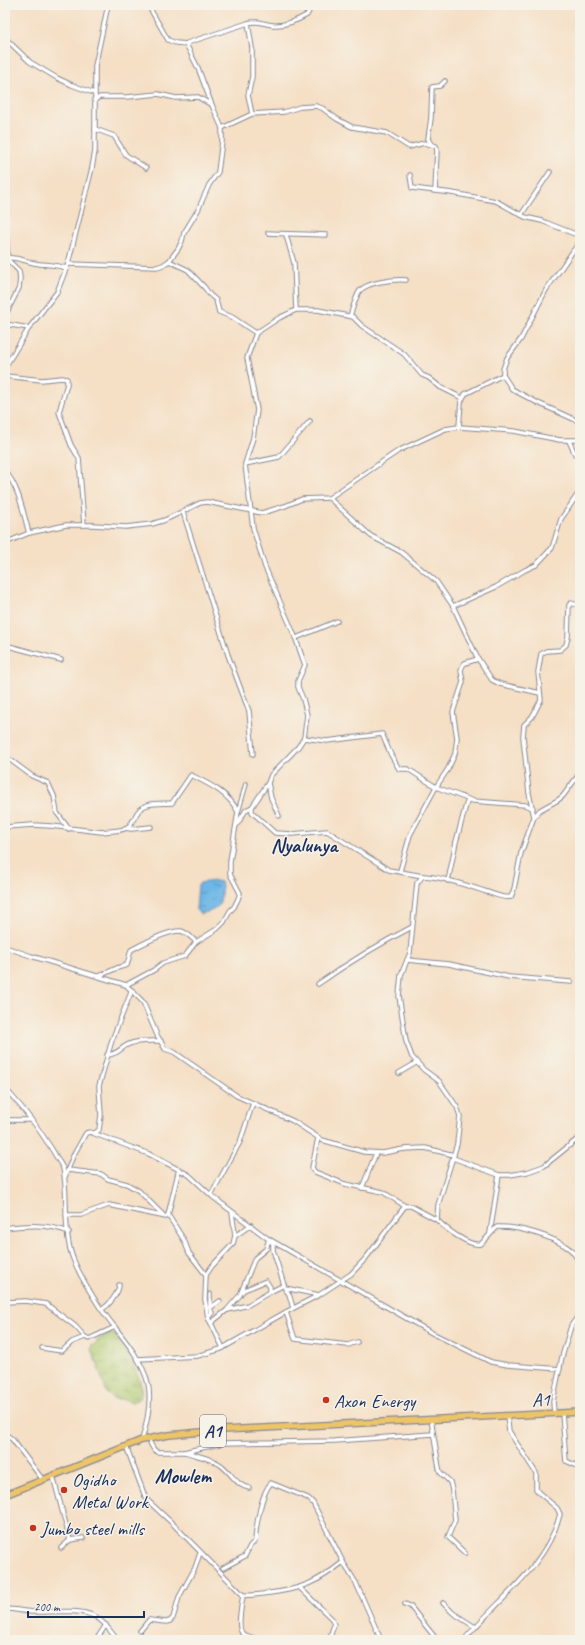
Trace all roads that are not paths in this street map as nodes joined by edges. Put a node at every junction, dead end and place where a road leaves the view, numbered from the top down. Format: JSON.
{"nodes":[{"id":1,"x":108,"y":5,"type":"edge"},
{"id":2,"x":148,"y":5,"type":"edge"},
{"id":3,"x":309,"y":5,"type":"edge"},
{"id":4,"x":248,"y":23,"type":"junction"},
{"id":5,"x":5,"y":38,"type":"edge"},
{"id":6,"x":186,"y":44,"type":"junction"},
{"id":7,"x":445,"y":81,"type":"dead end"},
{"id":8,"x":94,"y":93,"type":"junction"},
{"id":9,"x":94,"y":100,"type":"junction"},
{"id":10,"x":212,"y":105,"type":"junction"},
{"id":11,"x":252,"y":114,"type":"junction"},
{"id":12,"x":222,"y":128,"type":"junction"},
{"id":13,"x":95,"y":129,"type":"junction"},
{"id":14,"x":431,"y":144,"type":"junction"},
{"id":15,"x":146,"y":168,"type":"dead end"},
{"id":16,"x":550,"y":172,"type":"dead end"},
{"id":17,"x":410,"y":176,"type":"dead end"},
{"id":18,"x":5,"y":191,"type":"edge"},
{"id":19,"x":435,"y":191,"type":"junction"},
{"id":20,"x":5,"y":213,"type":"edge"},
{"id":21,"x":521,"y":215,"type":"junction"},
{"id":22,"x":5,"y":219,"type":"edge"},
{"id":23,"x":268,"y":233,"type":"dead end"},
{"id":24,"x":286,"y":235,"type":"junction"},
{"id":25,"x":326,"y":235,"type":"dead end"},
{"id":26,"x":580,"y":236,"type":"edge"},
{"id":27,"x":580,"y":241,"type":"edge"},
{"id":28,"x":7,"y":257,"type":"edge"},
{"id":29,"x":169,"y":261,"type":"junction"},
{"id":30,"x":67,"y":266,"type":"junction"},
{"id":31,"x":406,"y":280,"type":"dead end"},
{"id":32,"x":296,"y":310,"type":"junction"},
{"id":33,"x":350,"y":316,"type":"junction"},
{"id":34,"x":5,"y":324,"type":"edge"},
{"id":35,"x":29,"y":328,"type":"junction"},
{"id":36,"x":256,"y":332,"type":"junction"},
{"id":37,"x":5,"y":367,"type":"edge"},
{"id":38,"x":503,"y":375,"type":"junction"},
{"id":39,"x":5,"y":376,"type":"edge"},
{"id":40,"x":462,"y":398,"type":"junction"},
{"id":41,"x":310,"y":421,"type":"dead end"},
{"id":42,"x":580,"y":422,"type":"edge"},
{"id":43,"x":459,"y":427,"type":"junction"},
{"id":44,"x":580,"y":440,"type":"edge"},
{"id":45,"x":569,"y":441,"type":"junction"},
{"id":46,"x":580,"y":461,"type":"edge"},
{"id":47,"x":245,"y":464,"type":"junction"},
{"id":48,"x":5,"y":471,"type":"edge"},
{"id":49,"x":580,"y":491,"type":"edge"},
{"id":50,"x":329,"y":498,"type":"junction"},
{"id":51,"x":251,"y":510,"type":"junction"},
{"id":52,"x":183,"y":512,"type":"junction"},
{"id":53,"x":84,"y":525,"type":"junction"},
{"id":54,"x":29,"y":532,"type":"junction"},
{"id":55,"x":5,"y":543,"type":"edge"},
{"id":56,"x":453,"y":606,"type":"junction"},
{"id":57,"x":580,"y":606,"type":"edge"},
{"id":58,"x":337,"y":621,"type":"dead end"},
{"id":59,"x":296,"y":638,"type":"junction"},
{"id":60,"x":5,"y":645,"type":"edge"},
{"id":61,"x":478,"y":659,"type":"junction"},
{"id":62,"x":61,"y":660,"type":"dead end"},
{"id":63,"x":540,"y":693,"type":"junction"},
{"id":64,"x":304,"y":738,"type":"junction"},
{"id":65,"x":253,"y":754,"type":"dead end"},
{"id":66,"x":5,"y":756,"type":"edge"},
{"id":67,"x":580,"y":773,"type":"edge"},
{"id":68,"x":268,"y":783,"type":"junction"},
{"id":69,"x":246,"y":784,"type":"dead end"},
{"id":70,"x":436,"y":787,"type":"junction"},
{"id":71,"x":468,"y":800,"type":"junction"},
{"id":72,"x":252,"y":807,"type":"junction"},
{"id":73,"x":533,"y":808,"type":"junction"},
{"id":74,"x":238,"y":812,"type":"junction"},
{"id":75,"x":279,"y":816,"type":"dead end"},
{"id":76,"x":534,"y":817,"type":"junction"},
{"id":77,"x":236,"y":826,"type":"junction"},
{"id":78,"x":5,"y":827,"type":"edge"},
{"id":79,"x":126,"y":828,"type":"junction"},
{"id":80,"x":151,"y":828,"type":"dead end"},
{"id":81,"x":69,"y":829,"type":"junction"},
{"id":82,"x":400,"y":871,"type":"junction"},
{"id":83,"x":423,"y":876,"type":"junction"},
{"id":84,"x":448,"y":881,"type":"junction"},
{"id":85,"x":412,"y":927,"type":"junction"},
{"id":86,"x":196,"y":942,"type":"junction"},
{"id":87,"x":5,"y":947,"type":"edge"},
{"id":88,"x":407,"y":960,"type":"junction"},
{"id":89,"x":99,"y":976,"type":"junction"},
{"id":90,"x":571,"y":982,"type":"dead end"},
{"id":91,"x":318,"y":984,"type":"dead end"},
{"id":92,"x":126,"y":985,"type":"junction"},
{"id":93,"x":132,"y":990,"type":"junction"},
{"id":94,"x":161,"y":1041,"type":"junction"},
{"id":95,"x":107,"y":1055,"type":"junction"},
{"id":96,"x":416,"y":1063,"type":"junction"},
{"id":97,"x":399,"y":1073,"type":"dead end"},
{"id":98,"x":5,"y":1088,"type":"edge"},
{"id":99,"x":254,"y":1103,"type":"junction"},
{"id":100,"x":5,"y":1120,"type":"edge"},
{"id":101,"x":31,"y":1120,"type":"junction"},
{"id":102,"x":95,"y":1133,"type":"junction"},
{"id":103,"x":580,"y":1137,"type":"edge"},
{"id":104,"x":318,"y":1138,"type":"junction"},
{"id":105,"x":376,"y":1153,"type":"junction"},
{"id":106,"x":453,"y":1157,"type":"junction"},
{"id":107,"x":179,"y":1169,"type":"junction"},
{"id":108,"x":68,"y":1170,"type":"junction"},
{"id":109,"x":499,"y":1175,"type":"junction"},
{"id":110,"x":65,"y":1177,"type":"junction"},
{"id":111,"x":362,"y":1188,"type":"junction"},
{"id":112,"x":211,"y":1195,"type":"junction"},
{"id":113,"x":405,"y":1206,"type":"junction"},
{"id":114,"x":232,"y":1211,"type":"junction"},
{"id":115,"x":66,"y":1215,"type":"junction"},
{"id":116,"x":167,"y":1216,"type":"junction"},
{"id":117,"x":437,"y":1220,"type":"junction"},
{"id":118,"x":251,"y":1225,"type":"junction"},
{"id":119,"x":5,"y":1228,"type":"edge"},
{"id":120,"x":69,"y":1232,"type":"junction"},
{"id":121,"x":490,"y":1233,"type":"junction"},
{"id":122,"x":235,"y":1236,"type":"junction"},
{"id":123,"x":269,"y":1239,"type":"junction"},
{"id":124,"x":580,"y":1263,"type":"edge"},
{"id":125,"x":206,"y":1275,"type":"junction"},
{"id":126,"x":343,"y":1280,"type":"junction"},
{"id":127,"x":120,"y":1285,"type":"dead end"},
{"id":128,"x":284,"y":1286,"type":"junction"},
{"id":129,"x":270,"y":1292,"type":"junction"},
{"id":130,"x":210,"y":1294,"type":"dead end"},
{"id":131,"x":240,"y":1295,"type":"junction"},
{"id":132,"x":320,"y":1295,"type":"junction"},
{"id":133,"x":220,"y":1301,"type":"dead end"},
{"id":134,"x":5,"y":1302,"type":"edge"},
{"id":135,"x":210,"y":1308,"type":"junction"},
{"id":136,"x":293,"y":1308,"type":"junction"},
{"id":137,"x":102,"y":1309,"type":"junction"},
{"id":138,"x":227,"y":1310,"type":"junction"},
{"id":139,"x":286,"y":1312,"type":"junction"},
{"id":140,"x":580,"y":1312,"type":"edge"},
{"id":141,"x":208,"y":1318,"type":"junction"},
{"id":142,"x":211,"y":1323,"type":"junction"},
{"id":143,"x":115,"y":1327,"type":"junction"},
{"id":144,"x":84,"y":1337,"type":"junction"},
{"id":145,"x":357,"y":1342,"type":"dead end"},
{"id":146,"x":42,"y":1348,"type":"dead end"},
{"id":147,"x":223,"y":1348,"type":"junction"},
{"id":148,"x":138,"y":1359,"type":"junction"},
{"id":149,"x":560,"y":1369,"type":"junction"},
{"id":150,"x":580,"y":1412,"type":"edge"},
{"id":151,"x":554,"y":1413,"type":"junction"},
{"id":152,"x":562,"y":1413,"type":"junction"},
{"id":153,"x":507,"y":1416,"type":"junction"},
{"id":154,"x":431,"y":1418,"type":"junction"},
{"id":155,"x":5,"y":1434,"type":"edge"},
{"id":156,"x":433,"y":1434,"type":"junction"},
{"id":157,"x":145,"y":1440,"type":"junction"},
{"id":158,"x":126,"y":1446,"type":"junction"},
{"id":159,"x":184,"y":1452,"type":"junction"},
{"id":160,"x":580,"y":1467,"type":"edge"},
{"id":161,"x":53,"y":1476,"type":"junction"},
{"id":162,"x":43,"y":1480,"type":"junction"},
{"id":163,"x":248,"y":1488,"type":"dead end"},
{"id":164,"x":5,"y":1495,"type":"edge"},
{"id":165,"x":83,"y":1538,"type":"dead end"},
{"id":166,"x":70,"y":1540,"type":"junction"},
{"id":167,"x":61,"y":1548,"type":"dead end"},
{"id":168,"x":200,"y":1552,"type":"junction"},
{"id":169,"x":465,"y":1553,"type":"dead end"},
{"id":170,"x":343,"y":1562,"type":"junction"},
{"id":171,"x":222,"y":1568,"type":"dead end"},
{"id":172,"x":300,"y":1588,"type":"junction"},
{"id":173,"x":243,"y":1595,"type":"junction"},
{"id":174,"x":443,"y":1603,"type":"dead end"},
{"id":175,"x":405,"y":1604,"type":"dead end"},
{"id":176,"x":5,"y":1609,"type":"edge"},
{"id":177,"x":106,"y":1625,"type":"junction"},
{"id":178,"x":475,"y":1627,"type":"junction"},
{"id":179,"x":140,"y":1631,"type":"dead end"},
{"id":180,"x":256,"y":1639,"type":"dead end"},
{"id":181,"x":96,"y":1640,"type":"edge"},
{"id":182,"x":118,"y":1640,"type":"edge"},
{"id":183,"x":329,"y":1640,"type":"edge"},
{"id":184,"x":381,"y":1640,"type":"edge"},
{"id":185,"x":437,"y":1640,"type":"edge"},
{"id":186,"x":464,"y":1640,"type":"edge"}],
"edges":[{"from":1,"to":8,"type":"street"},
{"from":2,"to":6,"type":"street"},
{"from":3,"to":4,"type":"street"},
{"from":4,"to":6,"type":"street"},
{"from":4,"to":11,"type":"street"},
{"from":5,"to":8,"type":"street"},
{"from":6,"to":10,"type":"street"},
{"from":7,"to":14,"type":"street"},
{"from":8,"to":9,"type":"street"},
{"from":9,"to":10,"type":"street"},
{"from":9,"to":13,"type":"street"},
{"from":10,"to":12,"type":"street"},
{"from":11,"to":12,"type":"street"},
{"from":11,"to":14,"type":"street"},
{"from":12,"to":29,"type":"street"},
{"from":13,"to":15,"type":"street"},
{"from":13,"to":30,"type":"street"},
{"from":14,"to":19,"type":"street"},
{"from":16,"to":21,"type":"street"},
{"from":17,"to":19,"type":"street"},
{"from":18,"to":20,"type":"street"},
{"from":19,"to":21,"type":"street"},
{"from":21,"to":26,"type":"street"},
{"from":22,"to":28,"type":"street"},
{"from":23,"to":24,"type":"street"},
{"from":24,"to":25,"type":"street"},
{"from":24,"to":32,"type":"street"},
{"from":27,"to":38,"type":"street"},
{"from":28,"to":30,"type":"street"},
{"from":28,"to":34,"type":"street"},
{"from":29,"to":30,"type":"street"},
{"from":29,"to":36,"type":"street"},
{"from":30,"to":35,"type":"street"},
{"from":31,"to":33,"type":"street"},
{"from":32,"to":33,"type":"street"},
{"from":32,"to":36,"type":"street"},
{"from":33,"to":40,"type":"street"},
{"from":34,"to":35,"type":"street"},
{"from":35,"to":37,"type":"street"},
{"from":36,"to":47,"type":"street"},
{"from":38,"to":40,"type":"street"},
{"from":38,"to":42,"type":"street"},
{"from":39,"to":53,"type":"street"},
{"from":40,"to":43,"type":"street"},
{"from":41,"to":47,"type":"street"},
{"from":43,"to":45,"type":"street"},
{"from":43,"to":50,"type":"street"},
{"from":44,"to":45,"type":"street"},
{"from":45,"to":46,"type":"street"},
{"from":47,"to":51,"type":"street"},
{"from":48,"to":54,"type":"street"},
{"from":49,"to":56,"type":"street"},
{"from":50,"to":51,"type":"street"},
{"from":50,"to":56,"type":"street"},
{"from":51,"to":52,"type":"street"},
{"from":51,"to":59,"type":"street"},
{"from":52,"to":53,"type":"street"},
{"from":52,"to":65,"type":"street"},
{"from":53,"to":54,"type":"street"},
{"from":54,"to":55,"type":"street"},
{"from":56,"to":61,"type":"street"},
{"from":57,"to":63,"type":"street"},
{"from":58,"to":59,"type":"street"},
{"from":59,"to":64,"type":"street"},
{"from":60,"to":62,"type":"street"},
{"from":61,"to":63,"type":"street"},
{"from":61,"to":70,"type":"street"},
{"from":63,"to":73,"type":"street"},
{"from":64,"to":68,"type":"street"},
{"from":64,"to":70,"type":"street"},
{"from":66,"to":81,"type":"street"},
{"from":67,"to":76,"type":"street"},
{"from":68,"to":72,"type":"street"},
{"from":68,"to":75,"type":"street"},
{"from":69,"to":74,"type":"street"},
{"from":70,"to":71,"type":"street"},
{"from":70,"to":82,"type":"street"},
{"from":71,"to":73,"type":"street"},
{"from":71,"to":84,"type":"street"},
{"from":72,"to":77,"type":"street"},
{"from":72,"to":82,"type":"street"},
{"from":73,"to":76,"type":"street"},
{"from":74,"to":77,"type":"street"},
{"from":74,"to":79,"type":"street"},
{"from":76,"to":84,"type":"street"},
{"from":77,"to":86,"type":"street"},
{"from":78,"to":81,"type":"street"},
{"from":79,"to":80,"type":"street"},
{"from":79,"to":81,"type":"street"},
{"from":82,"to":83,"type":"street"},
{"from":83,"to":84,"type":"street"},
{"from":83,"to":85,"type":"street"},
{"from":85,"to":88,"type":"street"},
{"from":85,"to":91,"type":"street"},
{"from":86,"to":89,"type":"street"},
{"from":86,"to":92,"type":"street"},
{"from":87,"to":89,"type":"street"},
{"from":88,"to":90,"type":"street"},
{"from":88,"to":96,"type":"street"},
{"from":89,"to":92,"type":"street"},
{"from":92,"to":93,"type":"street"},
{"from":93,"to":94,"type":"street"},
{"from":93,"to":95,"type":"street"},
{"from":94,"to":95,"type":"street"},
{"from":94,"to":99,"type":"street"},
{"from":95,"to":102,"type":"street"},
{"from":96,"to":97,"type":"street"},
{"from":96,"to":106,"type":"street"},
{"from":98,"to":101,"type":"street"},
{"from":99,"to":104,"type":"street"},
{"from":99,"to":112,"type":"street"},
{"from":100,"to":101,"type":"street"},
{"from":101,"to":110,"type":"street"},
{"from":102,"to":107,"type":"street"},
{"from":102,"to":108,"type":"street"},
{"from":103,"to":109,"type":"street"},
{"from":104,"to":105,"type":"street"},
{"from":104,"to":111,"type":"street"},
{"from":105,"to":106,"type":"street"},
{"from":105,"to":111,"type":"street"},
{"from":106,"to":109,"type":"street"},
{"from":106,"to":117,"type":"street"},
{"from":107,"to":112,"type":"street"},
{"from":107,"to":116,"type":"street"},
{"from":108,"to":110,"type":"street"},
{"from":108,"to":116,"type":"street"},
{"from":109,"to":121,"type":"street"},
{"from":110,"to":115,"type":"street"},
{"from":111,"to":113,"type":"street"},
{"from":112,"to":114,"type":"street"},
{"from":113,"to":117,"type":"street"},
{"from":113,"to":126,"type":"street"},
{"from":114,"to":118,"type":"street"},
{"from":114,"to":122,"type":"street"},
{"from":115,"to":116,"type":"street"},
{"from":115,"to":120,"type":"street"},
{"from":116,"to":125,"type":"street"},
{"from":117,"to":121,"type":"street"},
{"from":118,"to":122,"type":"street"},
{"from":118,"to":123,"type":"street"},
{"from":119,"to":120,"type":"street"},
{"from":120,"to":137,"type":"street"},
{"from":121,"to":124,"type":"street"},
{"from":122,"to":125,"type":"street"},
{"from":123,"to":126,"type":"street"},
{"from":123,"to":128,"type":"street"},
{"from":123,"to":131,"type":"street"},
{"from":125,"to":141,"type":"street"},
{"from":126,"to":132,"type":"street"},
{"from":126,"to":149,"type":"street"},
{"from":127,"to":137,"type":"street"},
{"from":128,"to":129,"type":"street"},
{"from":128,"to":132,"type":"street"},
{"from":128,"to":136,"type":"street"},
{"from":129,"to":131,"type":"street"},
{"from":129,"to":138,"type":"street"},
{"from":130,"to":135,"type":"street"},
{"from":131,"to":138,"type":"street"},
{"from":132,"to":136,"type":"street"},
{"from":133,"to":135,"type":"street"},
{"from":134,"to":144,"type":"street"},
{"from":135,"to":141,"type":"street"},
{"from":136,"to":139,"type":"street"},
{"from":137,"to":143,"type":"street"},
{"from":138,"to":142,"type":"street"},
{"from":139,"to":145,"type":"street"},
{"from":139,"to":147,"type":"street"},
{"from":140,"to":149,"type":"street"},
{"from":141,"to":142,"type":"street"},
{"from":142,"to":147,"type":"street"},
{"from":143,"to":144,"type":"street"},
{"from":143,"to":148,"type":"street"},
{"from":144,"to":146,"type":"street"},
{"from":147,"to":148,"type":"street"},
{"from":148,"to":157,"type":"street"},
{"from":149,"to":151,"type":"street"},
{"from":150,"to":152,"type":"highway","name":"A1","number":"A1"},
{"from":151,"to":152,"type":"highway","name":"A1","number":"A1"},
{"from":151,"to":153,"type":"highway","name":"A1","number":"A1"},
{"from":152,"to":160,"type":"street"},
{"from":153,"to":154,"type":"highway","name":"A1","number":"A1"},
{"from":153,"to":178,"type":"street"},
{"from":154,"to":156,"type":"street"},
{"from":154,"to":157,"type":"highway","number":"A1"},
{"from":155,"to":162,"type":"street"},
{"from":156,"to":159,"type":"street"},
{"from":156,"to":169,"type":"street"},
{"from":157,"to":158,"type":"highway","number":"A1"},
{"from":157,"to":159,"type":"street"},
{"from":158,"to":161,"type":"highway","number":"A1"},
{"from":158,"to":168,"type":"street"},
{"from":159,"to":163,"type":"street"},
{"from":161,"to":162,"type":"highway","number":"A1"},
{"from":161,"to":166,"type":"street"},
{"from":162,"to":164,"type":"highway","number":"A1"},
{"from":165,"to":166,"type":"street"},
{"from":166,"to":167,"type":"street"},
{"from":168,"to":173,"type":"street"},
{"from":168,"to":179,"type":"street"},
{"from":170,"to":171,"type":"street"},
{"from":170,"to":172,"type":"street"},
{"from":170,"to":184,"type":"street"},
{"from":172,"to":173,"type":"street"},
{"from":172,"to":183,"type":"street"},
{"from":173,"to":180,"type":"street"},
{"from":174,"to":178,"type":"street"},
{"from":175,"to":185,"type":"street"},
{"from":176,"to":177,"type":"street"},
{"from":177,"to":181,"type":"street"},
{"from":177,"to":182,"type":"street"},
{"from":178,"to":186,"type":"street"}]}
